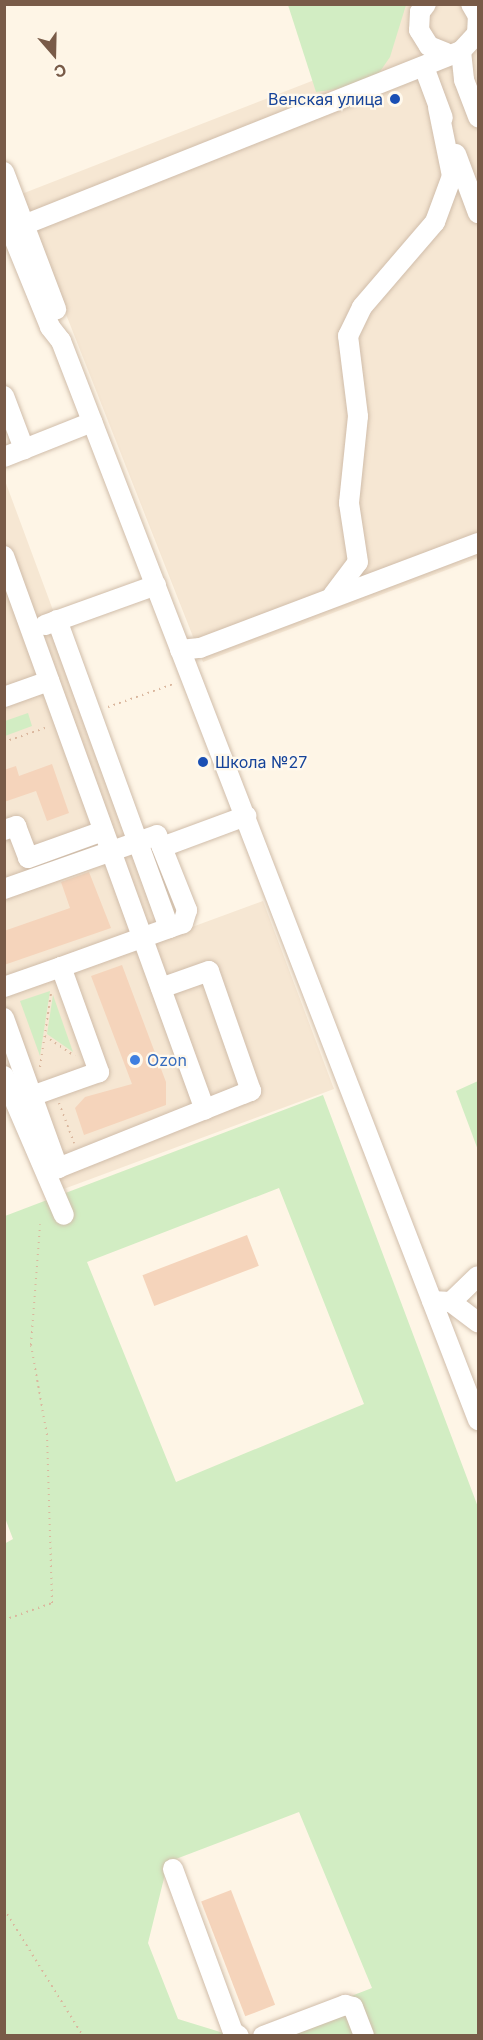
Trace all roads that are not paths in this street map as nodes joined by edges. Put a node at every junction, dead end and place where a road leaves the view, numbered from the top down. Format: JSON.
{"nodes":[{"id":1,"x":426,"y":4,"type":"edge"},
{"id":2,"x":471,"y":4,"type":"edge"},
{"id":3,"x":478,"y":34,"type":"edge"},
{"id":4,"x":453,"y":52,"type":"junction"},
{"id":5,"x":424,"y":67,"type":"junction"},
{"id":6,"x":438,"y":107,"type":"junction"},
{"id":7,"x":478,"y":117,"type":"edge"},
{"id":8,"x":4,"y":172,"type":"edge"},
{"id":9,"x":478,"y":213,"type":"edge"},
{"id":10,"x":14,"y":222,"type":"edge"},
{"id":11,"x":4,"y":396,"type":"edge"},
{"id":12,"x":92,"y":422,"type":"junction"},
{"id":13,"x":24,"y":449,"type":"junction"},
{"id":14,"x":4,"y":457,"type":"edge"},
{"id":15,"x":478,"y":543,"type":"edge"},
{"id":16,"x":4,"y":556,"type":"edge"},
{"id":17,"x":156,"y":585,"type":"junction"},
{"id":18,"x":333,"y":595,"type":"junction"},
{"id":19,"x":57,"y":620,"type":"junction"},
{"id":20,"x":31,"y":630,"type":"junction"},
{"id":21,"x":180,"y":650,"type":"junction"},
{"id":22,"x":49,"y":681,"type":"junction"},
{"id":23,"x":4,"y":697,"type":"edge"},
{"id":24,"x":246,"y":816,"type":"junction"},
{"id":25,"x":4,"y":830,"type":"edge"},
{"id":26,"x":103,"y":831,"type":"junction"},
{"id":27,"x":138,"y":842,"type":"junction"},
{"id":28,"x":162,"y":847,"type":"junction"},
{"id":29,"x":110,"y":852,"type":"junction"},
{"id":30,"x":4,"y":889,"type":"edge"},
{"id":31,"x":169,"y":928,"type":"junction"},
{"id":32,"x":143,"y":938,"type":"junction"},
{"id":33,"x":58,"y":968,"type":"junction"},
{"id":34,"x":4,"y":987,"type":"edge"},
{"id":35,"x":161,"y":988,"type":"junction"},
{"id":36,"x":4,"y":1018,"type":"edge"},
{"id":37,"x":4,"y":1076,"type":"edge"},
{"id":38,"x":41,"y":1093,"type":"junction"},
{"id":39,"x":205,"y":1110,"type":"junction"},
{"id":40,"x":64,"y":1215,"type":"dead end"},
{"id":41,"x":478,"y":1276,"type":"edge"},
{"id":42,"x":442,"y":1301,"type":"junction"},
{"id":43,"x":478,"y":1322,"type":"edge"},
{"id":44,"x":478,"y":1420,"type":"edge"},
{"id":45,"x":173,"y":1869,"type":"dead end"},
{"id":46,"x":239,"y":2036,"type":"edge"},
{"id":47,"x":263,"y":2036,"type":"edge"},
{"id":48,"x":364,"y":2036,"type":"edge"}],
"edges":[{"from":1,"to":4,"type":"street"},
{"from":2,"to":3,"type":"street"},
{"from":3,"to":4,"type":"street"},
{"from":4,"to":5,"type":"street"},
{"from":4,"to":7,"type":"street"},
{"from":5,"to":6,"type":"street"},
{"from":5,"to":10,"type":"street"},
{"from":6,"to":9,"type":"street"},
{"from":6,"to":18,"type":"street"},
{"from":8,"to":10,"type":"street"},
{"from":10,"to":12,"type":"street"},
{"from":11,"to":13,"type":"street"},
{"from":12,"to":13,"type":"street"},
{"from":12,"to":17,"type":"street"},
{"from":13,"to":14,"type":"street"},
{"from":15,"to":18,"type":"street"},
{"from":16,"to":20,"type":"street"},
{"from":17,"to":19,"type":"street"},
{"from":17,"to":21,"type":"street"},
{"from":18,"to":21,"type":"street"},
{"from":19,"to":20,"type":"street"},
{"from":19,"to":27,"type":"street"},
{"from":20,"to":22,"type":"street"},
{"from":21,"to":24,"type":"street"},
{"from":22,"to":23,"type":"street"},
{"from":22,"to":26,"type":"street"},
{"from":24,"to":28,"type":"street"},
{"from":24,"to":42,"type":"street"},
{"from":25,"to":26,"type":"street"},
{"from":26,"to":29,"type":"street"},
{"from":27,"to":28,"type":"street"},
{"from":27,"to":29,"type":"street"},
{"from":27,"to":31,"type":"street"},
{"from":28,"to":31,"type":"street"},
{"from":29,"to":30,"type":"street"},
{"from":29,"to":32,"type":"street"},
{"from":31,"to":32,"type":"street"},
{"from":32,"to":33,"type":"street"},
{"from":32,"to":35,"type":"street"},
{"from":33,"to":34,"type":"street"},
{"from":33,"to":38,"type":"street"},
{"from":35,"to":39,"type":"street"},
{"from":35,"to":39,"type":"street"},
{"from":36,"to":38,"type":"street"},
{"from":37,"to":40,"type":"street"},
{"from":38,"to":39,"type":"street"},
{"from":41,"to":42,"type":"street"},
{"from":42,"to":43,"type":"street"},
{"from":42,"to":44,"type":"street"},
{"from":45,"to":46,"type":"street"},
{"from":47,"to":48,"type":"street"}]}
